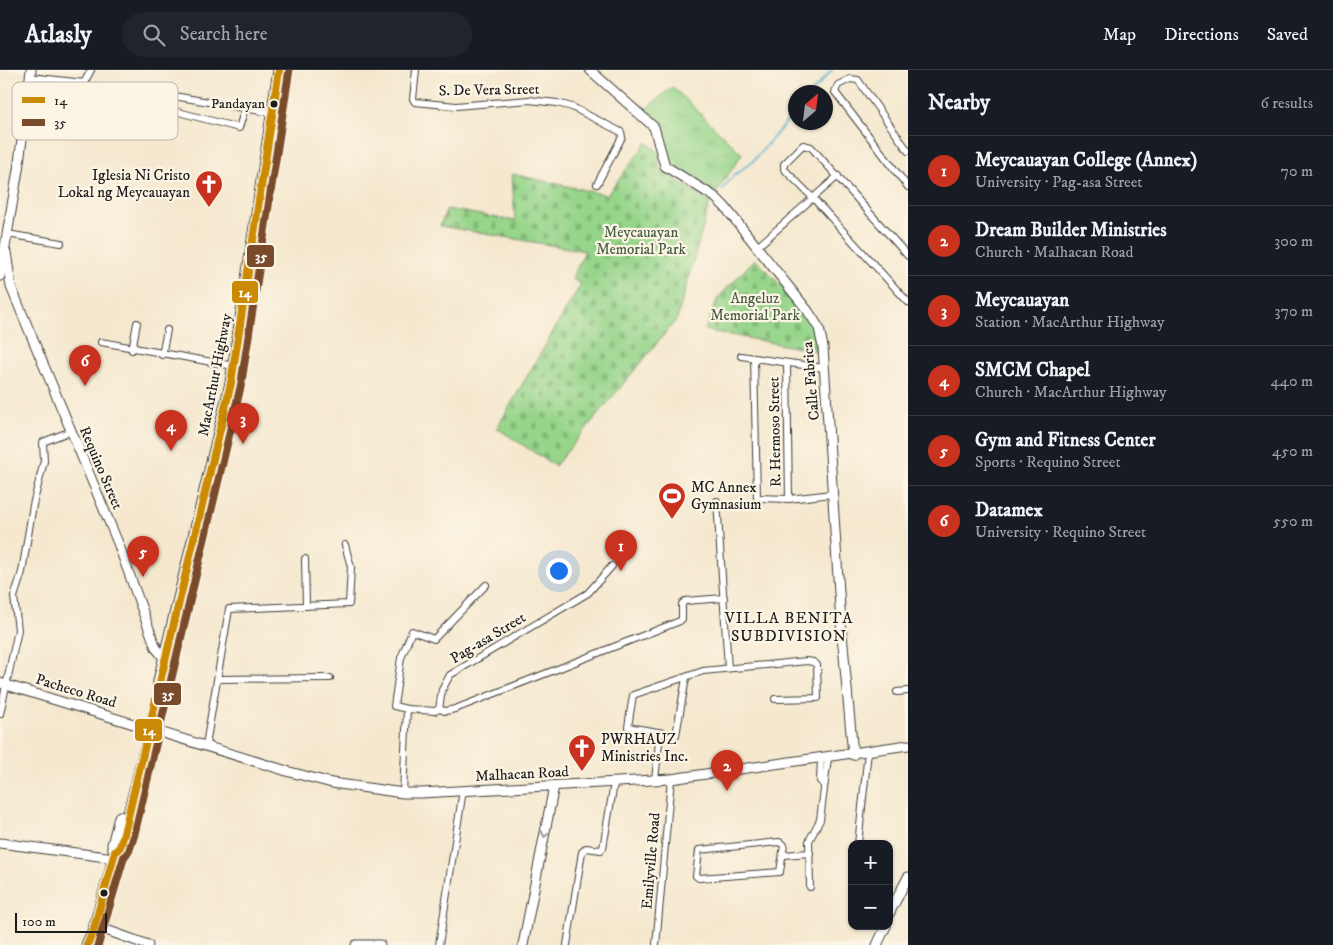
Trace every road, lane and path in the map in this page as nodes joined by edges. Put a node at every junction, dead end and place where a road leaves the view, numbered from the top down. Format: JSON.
{"nodes":[{"id":1,"x":91,"y":70,"type":"edge"},
{"id":2,"x":279,"y":70,"type":"edge"},
{"id":3,"x":416,"y":70,"type":"edge"},
{"id":4,"x":590,"y":70,"type":"edge"},
{"id":5,"x":31,"y":74,"type":"edge"},
{"id":6,"x":78,"y":82,"type":"edge"},
{"id":7,"x":85,"y":82,"type":"edge"},
{"id":8,"x":178,"y":97,"type":"edge"},
{"id":9,"x":245,"y":108,"type":"junction"},
{"id":10,"x":178,"y":112,"type":"edge"},
{"id":11,"x":272,"y":112,"type":"junction"},
{"id":12,"x":21,"y":140,"type":"edge"},
{"id":13,"x":908,"y":151,"type":"edge"},
{"id":14,"x":838,"y":176,"type":"junction"},
{"id":15,"x":597,"y":184,"type":"dead end"},
{"id":16,"x":908,"y":187,"type":"edge"},
{"id":17,"x":813,"y":198,"type":"junction"},
{"id":18,"x":7,"y":234,"type":"junction"},
{"id":19,"x":60,"y":243,"type":"dead end"},
{"id":20,"x":6,"y":247,"type":"junction"},
{"id":21,"x":756,"y":248,"type":"junction"},
{"id":22,"x":908,"y":256,"type":"edge"},
{"id":23,"x":1,"y":272,"type":"edge"},
{"id":24,"x":11,"y":287,"type":"junction"},
{"id":25,"x":908,"y":302,"type":"edge"},
{"id":26,"x":137,"y":323,"type":"dead end"},
{"id":27,"x":167,"y":330,"type":"dead end"},
{"id":28,"x":101,"y":342,"type":"dead end"},
{"id":29,"x":132,"y":350,"type":"junction"},
{"id":30,"x":162,"y":355,"type":"junction"},
{"id":31,"x":742,"y":356,"type":"dead end"},
{"id":32,"x":754,"y":358,"type":"junction"},
{"id":33,"x":786,"y":364,"type":"junction"},
{"id":34,"x":234,"y":366,"type":"junction"},
{"id":35,"x":824,"y":368,"type":"junction"},
{"id":36,"x":71,"y":431,"type":"junction"},
{"id":37,"x":832,"y":494,"type":"junction"},
{"id":38,"x":789,"y":499,"type":"junction"},
{"id":39,"x":717,"y":501,"type":"dead end"},
{"id":40,"x":345,"y":545,"type":"dead end"},
{"id":41,"x":305,"y":559,"type":"dead end"},
{"id":42,"x":612,"y":566,"type":"dead end"},
{"id":43,"x":486,"y":585,"type":"dead end"},
{"id":44,"x":724,"y":598,"type":"junction"},
{"id":45,"x":306,"y":606,"type":"junction"},
{"id":46,"x":164,"y":658,"type":"junction"},
{"id":47,"x":728,"y":668,"type":"junction"},
{"id":48,"x":330,"y":678,"type":"dead end"},
{"id":49,"x":686,"y":678,"type":"junction"},
{"id":50,"x":218,"y":679,"type":"junction"},
{"id":51,"x":3,"y":684,"type":"edge"},
{"id":52,"x":908,"y":691,"type":"edge"},
{"id":53,"x":897,"y":692,"type":"dead end"},
{"id":54,"x":775,"y":699,"type":"dead end"},
{"id":55,"x":407,"y":709,"type":"junction"},
{"id":56,"x":438,"y":709,"type":"junction"},
{"id":57,"x":0,"y":714,"type":"edge"},
{"id":58,"x":147,"y":727,"type":"junction"},
{"id":59,"x":660,"y":733,"type":"junction"},
{"id":60,"x":206,"y":745,"type":"junction"},
{"id":61,"x":908,"y":745,"type":"edge"},
{"id":62,"x":868,"y":752,"type":"junction"},
{"id":63,"x":853,"y":755,"type":"junction"},
{"id":64,"x":824,"y":758,"type":"junction"},
{"id":65,"x":671,"y":779,"type":"junction"},
{"id":66,"x":654,"y":780,"type":"junction"},
{"id":67,"x":614,"y":783,"type":"junction"},
{"id":68,"x":554,"y":786,"type":"junction"},
{"id":69,"x":463,"y":790,"type":"junction"},
{"id":70,"x":403,"y":793,"type":"junction"},
{"id":71,"x":858,"y":840,"type":"edge"},
{"id":72,"x":0,"y":843,"type":"edge"},
{"id":73,"x":810,"y":853,"type":"junction"},
{"id":74,"x":115,"y":855,"type":"junction"},
{"id":75,"x":784,"y":855,"type":"junction"},
{"id":76,"x":908,"y":878,"type":"edge"},
{"id":77,"x":810,"y":887,"type":"dead end"},
{"id":78,"x":893,"y":906,"type":"edge"},
{"id":79,"x":95,"y":926,"type":"junction"},
{"id":80,"x":884,"y":930,"type":"edge"},
{"id":81,"x":87,"y":945,"type":"edge"},
{"id":82,"x":148,"y":945,"type":"edge"},
{"id":83,"x":356,"y":945,"type":"edge"},
{"id":84,"x":380,"y":945,"type":"edge"},
{"id":85,"x":439,"y":945,"type":"edge"},
{"id":86,"x":523,"y":945,"type":"edge"},
{"id":87,"x":567,"y":945,"type":"edge"},
{"id":88,"x":656,"y":945,"type":"edge"},
{"id":89,"x":876,"y":945,"type":"edge"}],
"edges":[{"from":1,"to":7,"type":"street"},
{"from":2,"to":11,"type":"highway","name":"MacArthur Highway"},
{"from":3,"to":15,"type":"street","name":"S. De Vera Street"},
{"from":4,"to":21,"type":"street","name":"Calle Fabrica"},
{"from":5,"to":6,"type":"street"},
{"from":8,"to":9,"type":"street"},
{"from":9,"to":10,"type":"street"},
{"from":9,"to":11,"type":"street"},
{"from":11,"to":34,"type":"highway","name":"MacArthur Highway"},
{"from":12,"to":18,"type":"street"},
{"from":13,"to":16,"type":"street"},
{"from":14,"to":17,"type":"street"},
{"from":14,"to":17,"type":"street"},
{"from":14,"to":22,"type":"street"},
{"from":17,"to":21,"type":"street"},
{"from":17,"to":25,"type":"street"},
{"from":18,"to":19,"type":"street"},
{"from":18,"to":20,"type":"street"},
{"from":20,"to":23,"type":"street"},
{"from":20,"to":24,"type":"street","name":"Requino Street"},
{"from":21,"to":35,"type":"street","name":"Calle Fabrica"},
{"from":23,"to":24,"type":"street","name":"Requino Street"},
{"from":24,"to":36,"type":"street","name":"Requino Street"},
{"from":26,"to":29,"type":"street"},
{"from":27,"to":30,"type":"street"},
{"from":28,"to":29,"type":"street"},
{"from":29,"to":30,"type":"street"},
{"from":30,"to":34,"type":"street"},
{"from":31,"to":32,"type":"street"},
{"from":32,"to":33,"type":"street"},
{"from":32,"to":38,"type":"street"},
{"from":33,"to":35,"type":"street"},
{"from":33,"to":38,"type":"street","name":"R. Hermoso Street"},
{"from":34,"to":46,"type":"highway","name":"MacArthur Highway"},
{"from":35,"to":37,"type":"street","name":"Calle Fabrica"},
{"from":36,"to":46,"type":"street","name":"Requino Street"},
{"from":36,"to":51,"type":"street"},
{"from":37,"to":38,"type":"street"},
{"from":37,"to":63,"type":"street","name":"Calle Fabrica"},
{"from":39,"to":44,"type":"street"},
{"from":40,"to":45,"type":"street"},
{"from":41,"to":45,"type":"street"},
{"from":42,"to":56,"type":"street","name":"Pag-asa Street"},
{"from":43,"to":55,"type":"street"},
{"from":44,"to":47,"type":"street"},
{"from":44,"to":56,"type":"street"},
{"from":45,"to":50,"type":"street"},
{"from":46,"to":58,"type":"highway","name":"MacArthur Highway"},
{"from":47,"to":49,"type":"street"},
{"from":47,"to":54,"type":"street"},
{"from":48,"to":50,"type":"street"},
{"from":49,"to":59,"type":"street"},
{"from":49,"to":59,"type":"street"},
{"from":50,"to":60,"type":"street"},
{"from":51,"to":57,"type":"street"},
{"from":51,"to":58,"type":"street","name":"Pacheco Road"},
{"from":52,"to":53,"type":"street"},
{"from":55,"to":56,"type":"street"},
{"from":55,"to":70,"type":"street"},
{"from":58,"to":60,"type":"street","name":"Malhacan Road"},
{"from":58,"to":74,"type":"highway","name":"MacArthur Highway"},
{"from":59,"to":66,"type":"street"},
{"from":60,"to":70,"type":"street","name":"Malhacan Road"},
{"from":61,"to":62,"type":"street","name":"Malhacan Road"},
{"from":62,"to":63,"type":"street","name":"Malhacan Road"},
{"from":62,"to":71,"type":"street"},
{"from":63,"to":64,"type":"street","name":"Malhacan Road"},
{"from":64,"to":65,"type":"street","name":"Malhacan Road"},
{"from":64,"to":73,"type":"street"},
{"from":65,"to":66,"type":"street","name":"Malhacan Road"},
{"from":65,"to":88,"type":"street","name":"Emilyville Road"},
{"from":66,"to":67,"type":"street","name":"Malhacan Road"},
{"from":67,"to":68,"type":"street","name":"Malhacan Road"},
{"from":67,"to":87,"type":"street"},
{"from":68,"to":69,"type":"street","name":"Malhacan Road"},
{"from":68,"to":86,"type":"street","one_way":true},
{"from":69,"to":70,"type":"street","name":"Malhacan Road"},
{"from":69,"to":85,"type":"street"},
{"from":72,"to":74,"type":"street"},
{"from":73,"to":75,"type":"street"},
{"from":73,"to":77,"type":"street"},
{"from":74,"to":79,"type":"highway","name":"MacArthur Highway"},
{"from":75,"to":75,"type":"street"},
{"from":76,"to":78,"type":"street"},
{"from":79,"to":81,"type":"highway","name":"MacArthur Highway"},
{"from":79,"to":82,"type":"street"},
{"from":80,"to":89,"type":"street"},
{"from":83,"to":84,"type":"street"}]}
